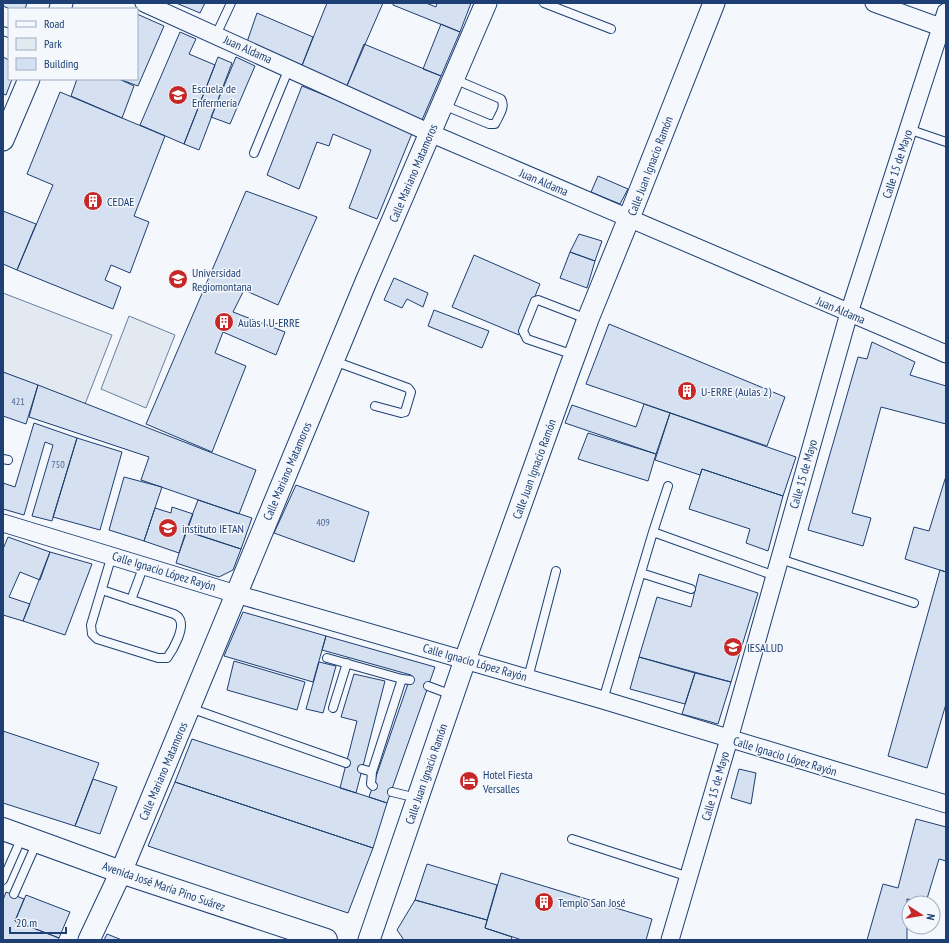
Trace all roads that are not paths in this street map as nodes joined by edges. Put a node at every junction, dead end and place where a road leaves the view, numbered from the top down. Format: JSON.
{"nodes":[{"id":1,"x":144,"y":3,"type":"edge"},
{"id":2,"x":231,"y":3,"type":"edge"},
{"id":3,"x":486,"y":3,"type":"edge"},
{"id":4,"x":544,"y":3,"type":"edge"},
{"id":5,"x":714,"y":3,"type":"edge"},
{"id":6,"x":874,"y":3,"type":"edge"},
{"id":7,"x":944,"y":22,"type":"edge"},
{"id":8,"x":611,"y":29,"type":"dead end"},
{"id":9,"x":216,"y":35,"type":"junction"},
{"id":10,"x":289,"y":68,"type":"junction"},
{"id":11,"x":454,"y":78,"type":"junction"},
{"id":12,"x":29,"y":80,"type":"edge"},
{"id":13,"x":442,"y":105,"type":"junction"},
{"id":14,"x":908,"y":130,"type":"junction"},
{"id":15,"x":430,"y":133,"type":"junction"},
{"id":16,"x":3,"y":140,"type":"edge"},
{"id":17,"x":946,"y":142,"type":"edge"},
{"id":18,"x":254,"y":153,"type":"dead end"},
{"id":19,"x":629,"y":218,"type":"junction"},
{"id":20,"x":849,"y":313,"type":"junction"},
{"id":21,"x":588,"y":320,"type":"junction"},
{"id":22,"x":946,"y":354,"type":"edge"},
{"id":23,"x":575,"y":355,"type":"junction"},
{"id":24,"x":333,"y":361,"type":"junction"},
{"id":25,"x":376,"y":406,"type":"dead end"},
{"id":26,"x":668,"y":486,"type":"dead end"},
{"id":27,"x":3,"y":523,"type":"edge"},
{"id":28,"x":653,"y":532,"type":"junction"},
{"id":29,"x":112,"y":555,"type":"junction"},
{"id":30,"x":780,"y":559,"type":"junction"},
{"id":31,"x":144,"y":565,"type":"junction"},
{"id":32,"x":556,"y":571,"type":"dead end"},
{"id":33,"x":641,"y":573,"type":"junction"},
{"id":34,"x":775,"y":576,"type":"junction"},
{"id":35,"x":691,"y":589,"type":"dead end"},
{"id":36,"x":102,"y":590,"type":"junction"},
{"id":37,"x":236,"y":594,"type":"junction"},
{"id":38,"x":131,"y":600,"type":"junction"},
{"id":39,"x":914,"y":604,"type":"dead end"},
{"id":40,"x":327,"y":658,"type":"dead end"},
{"id":41,"x":465,"y":660,"type":"junction"},
{"id":42,"x":348,"y":664,"type":"junction"},
{"id":43,"x":528,"y":678,"type":"junction"},
{"id":44,"x":428,"y":686,"type":"dead end"},
{"id":45,"x":453,"y":695,"type":"junction"},
{"id":46,"x":603,"y":700,"type":"junction"},
{"id":47,"x":189,"y":708,"type":"junction"},
{"id":48,"x":334,"y":708,"type":"dead end"},
{"id":49,"x":729,"y":739,"type":"junction"},
{"id":50,"x":346,"y":763,"type":"dead end"},
{"id":51,"x":362,"y":769,"type":"dead end"},
{"id":52,"x":372,"y":772,"type":"junction"},
{"id":53,"x":373,"y":786,"type":"dead end"},
{"id":54,"x":392,"y":792,"type":"dead end"},
{"id":55,"x":418,"y":799,"type":"junction"},
{"id":56,"x":946,"y":804,"type":"edge"},
{"id":57,"x":21,"y":836,"type":"edge"},
{"id":58,"x":572,"y":839,"type":"dead end"},
{"id":59,"x":121,"y":872,"type":"junction"},
{"id":60,"x":688,"y":877,"type":"junction"},
{"id":61,"x":3,"y":880,"type":"edge"},
{"id":62,"x":14,"y":894,"type":"dead end"},
{"id":63,"x":90,"y":940,"type":"edge"},
{"id":64,"x":326,"y":940,"type":"edge"},
{"id":65,"x":369,"y":940,"type":"edge"},
{"id":66,"x":670,"y":940,"type":"edge"}],
"edges":[{"from":1,"to":9,"type":"street","name":"Juan Aldama"},
{"from":2,"to":9,"type":"lane"},
{"from":3,"to":11,"type":"street","name":"Calle Mariano Matamoros"},
{"from":4,"to":8,"type":"lane"},
{"from":5,"to":19,"type":"street","name":"Calle Juan Ignacio Ramón"},
{"from":6,"to":7,"type":"street"},
{"from":7,"to":14,"type":"street","name":"Calle 15 de Mayo"},
{"from":9,"to":10,"type":"street","name":"Juan Aldama"},
{"from":10,"to":15,"type":"street","name":"Juan Aldama"},
{"from":10,"to":18,"type":"lane"},
{"from":11,"to":13,"type":"street","name":"Calle Mariano Matamoros"},
{"from":11,"to":13,"type":"lane"},
{"from":12,"to":16,"type":"street"},
{"from":13,"to":15,"type":"street","name":"Calle Mariano Matamoros"},
{"from":14,"to":17,"type":"lane"},
{"from":14,"to":20,"type":"street","name":"Calle 15 de Mayo"},
{"from":15,"to":19,"type":"street","name":"Juan Aldama"},
{"from":15,"to":24,"type":"street","name":"Calle Mariano Matamoros"},
{"from":19,"to":20,"type":"street","name":"Juan Aldama"},
{"from":19,"to":21,"type":"street","name":"Calle Juan Ignacio Ramón"},
{"from":20,"to":22,"type":"street","name":"Juan Aldama"},
{"from":20,"to":30,"type":"street","name":"Calle 15 de Mayo"},
{"from":21,"to":23,"type":"street","name":"Calle Juan Ignacio Ramón"},
{"from":21,"to":23,"type":"lane"},
{"from":23,"to":41,"type":"street","name":"Calle Juan Ignacio Ramón"},
{"from":24,"to":25,"type":"lane"},
{"from":24,"to":37,"type":"street","name":"Calle Mariano Matamoros"},
{"from":26,"to":28,"type":"lane"},
{"from":27,"to":29,"type":"street","name":"Calle Ignacio López Rayón"},
{"from":28,"to":33,"type":"lane"},
{"from":28,"to":34,"type":"lane"},
{"from":29,"to":31,"type":"street","name":"Calle Ignacio López Rayón"},
{"from":29,"to":36,"type":"lane"},
{"from":30,"to":34,"type":"street","name":"Calle 15 de Mayo"},
{"from":30,"to":39,"type":"lane"},
{"from":31,"to":37,"type":"street","name":"Calle Ignacio López Rayón"},
{"from":31,"to":38,"type":"lane"},
{"from":32,"to":43,"type":"lane"},
{"from":33,"to":35,"type":"lane"},
{"from":33,"to":46,"type":"lane"},
{"from":34,"to":49,"type":"street","name":"Calle 15 de Mayo"},
{"from":36,"to":38,"type":"lane"},
{"from":36,"to":38,"type":"lane"},
{"from":37,"to":41,"type":"street","name":"Calle Ignacio López Rayón"},
{"from":37,"to":47,"type":"street","name":"Calle Mariano Matamoros"},
{"from":40,"to":42,"type":"lane"},
{"from":41,"to":43,"type":"street","name":"Calle Ignacio López Rayón"},
{"from":41,"to":45,"type":"street","name":"Calle Juan Ignacio Ramón"},
{"from":42,"to":48,"type":"lane"},
{"from":42,"to":52,"type":"lane"},
{"from":43,"to":46,"type":"street","name":"Calle Ignacio López Rayón"},
{"from":44,"to":45,"type":"lane"},
{"from":45,"to":55,"type":"street","name":"Calle Juan Ignacio Ramón"},
{"from":46,"to":49,"type":"street","name":"Calle Ignacio López Rayón"},
{"from":47,"to":50,"type":"lane"},
{"from":47,"to":59,"type":"street","name":"Calle Mariano Matamoros"},
{"from":49,"to":56,"type":"street","name":"Calle Ignacio López Rayón"},
{"from":49,"to":60,"type":"street","name":"Calle 15 de Mayo"},
{"from":51,"to":52,"type":"lane"},
{"from":52,"to":53,"type":"lane"},
{"from":54,"to":55,"type":"lane"},
{"from":55,"to":65,"type":"street","name":"Calle Juan Ignacio Ramón"},
{"from":57,"to":59,"type":"highway","name":"Avenida José María Pino Suárez"},
{"from":57,"to":61,"type":"lane"},
{"from":57,"to":62,"type":"lane"},
{"from":58,"to":60,"type":"lane"},
{"from":59,"to":63,"type":"street","name":"Calle Mariano Matamoros"},
{"from":59,"to":64,"type":"highway","name":"Avenida José María Pino Suárez"},
{"from":60,"to":66,"type":"street","name":"Calle 15 de Mayo"}]}
